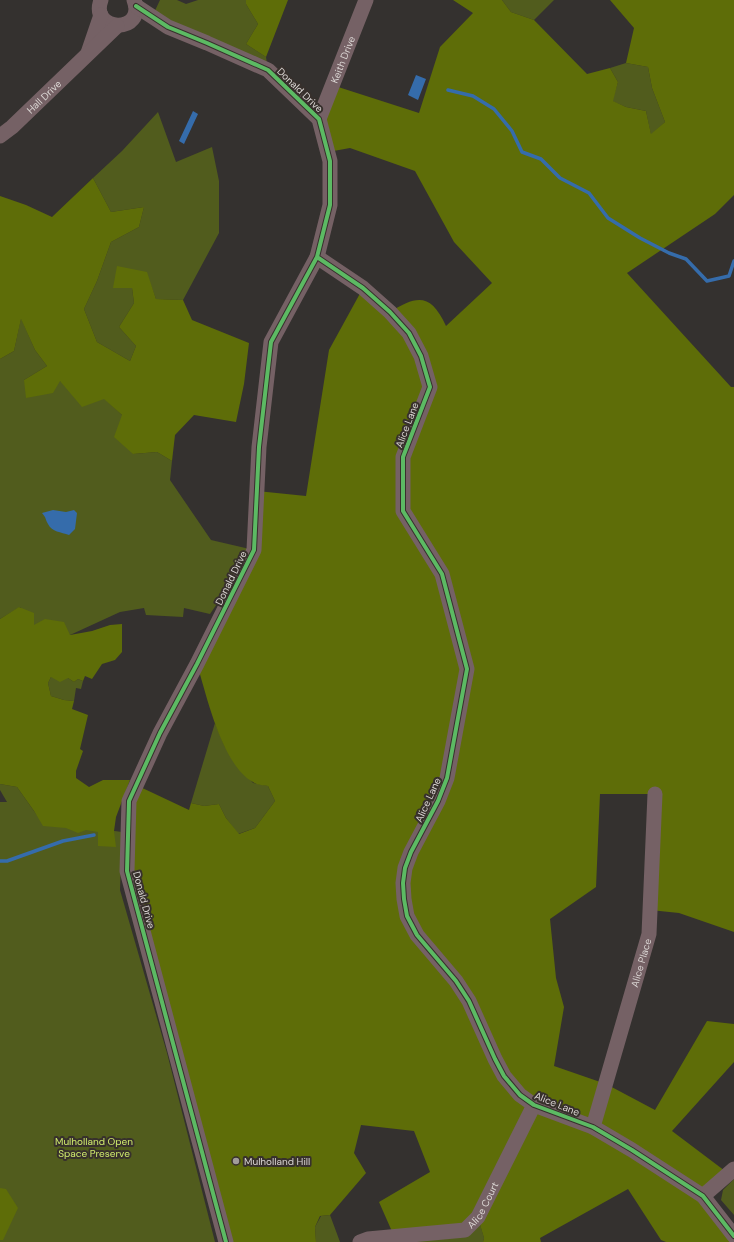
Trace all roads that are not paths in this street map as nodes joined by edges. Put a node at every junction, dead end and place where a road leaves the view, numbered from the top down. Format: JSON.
{"nodes":[{"id":1,"x":366,"y":0,"type":"edge"},
{"id":2,"x":135,"y":3,"type":"edge"},
{"id":3,"x":101,"y":7,"type":"edge"},
{"id":4,"x":122,"y":25,"type":"junction"},
{"id":5,"x":168,"y":27,"type":"junction"},
{"id":6,"x":86,"y":56,"type":"junction"},
{"id":7,"x":319,"y":119,"type":"junction"},
{"id":8,"x":0,"y":136,"type":"edge"},
{"id":9,"x":317,"y":257,"type":"junction"},
{"id":10,"x":655,"y":794,"type":"dead end"},
{"id":11,"x":534,"y":1105,"type":"junction"},
{"id":12,"x":593,"y":1127,"type":"junction"},
{"id":13,"x":734,"y":1169,"type":"edge"},
{"id":14,"x":703,"y":1196,"type":"junction"},
{"id":15,"x":734,"y":1236,"type":"edge"},
{"id":16,"x":226,"y":1242,"type":"edge"},
{"id":17,"x":360,"y":1242,"type":"edge"}],
"edges":[{"from":1,"to":7,"type":"street","name":"Keith Drive"},
{"from":2,"to":4,"type":"street","name":"Hall Drive"},
{"from":2,"to":5,"type":"street","name":"Donald Drive"},
{"from":3,"to":4,"type":"street"},
{"from":3,"to":6,"type":"street","name":"Hall Drive"},
{"from":4,"to":5,"type":"street","name":"Donald Drive"},
{"from":4,"to":6,"type":"street","name":"Hall Drive"},
{"from":5,"to":7,"type":"street","name":"Donald Drive"},
{"from":6,"to":8,"type":"street","name":"Hall Drive"},
{"from":7,"to":9,"type":"street","name":"Donald Drive"},
{"from":9,"to":11,"type":"street","name":"Alice Lane"},
{"from":9,"to":16,"type":"street","name":"Donald Drive"},
{"from":10,"to":12,"type":"street","name":"Alice Place"},
{"from":11,"to":12,"type":"street","name":"Alice Lane"},
{"from":11,"to":17,"type":"street","name":"Alice Court"},
{"from":12,"to":14,"type":"street","name":"Alice Lane"},
{"from":13,"to":14,"type":"street"},
{"from":14,"to":15,"type":"street","name":"Alice Lane"}]}
